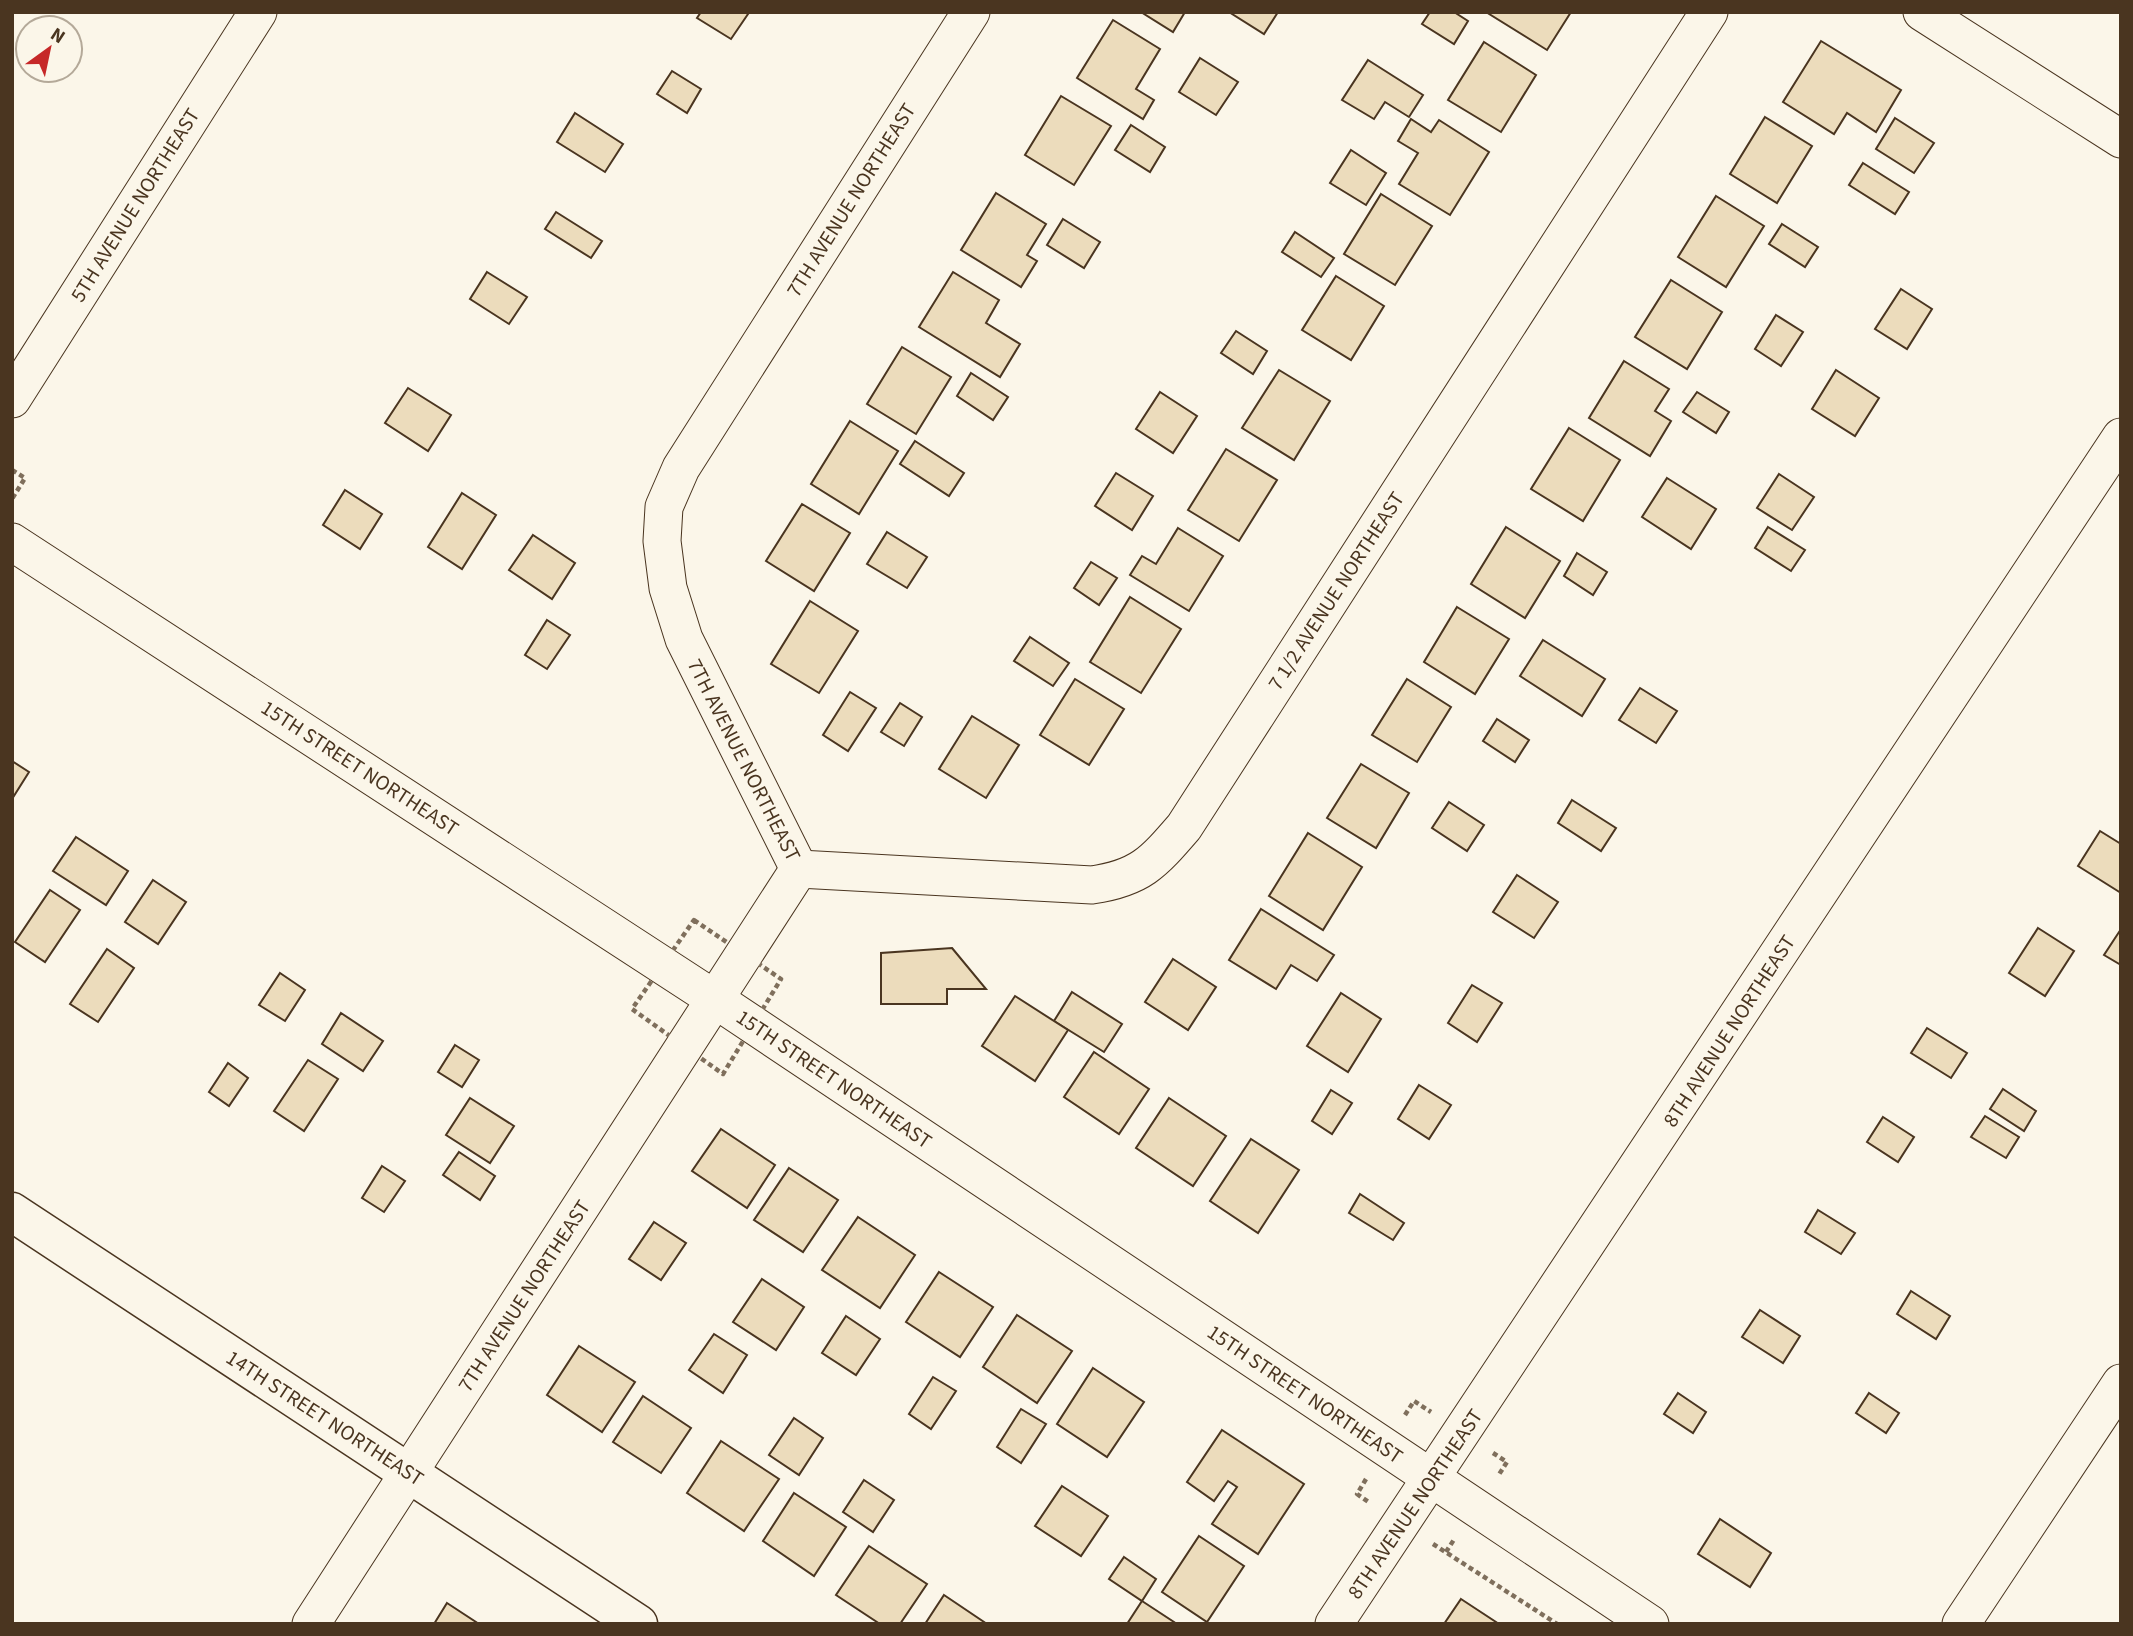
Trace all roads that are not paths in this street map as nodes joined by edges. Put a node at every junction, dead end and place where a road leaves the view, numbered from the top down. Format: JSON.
{"nodes":[{"id":1,"x":258,"y":12,"type":"edge"},
{"id":2,"x":971,"y":12,"type":"edge"},
{"id":3,"x":1709,"y":12,"type":"edge"},
{"id":4,"x":1922,"y":12,"type":"edge"},
{"id":5,"x":2121,"y":139,"type":"edge"},
{"id":6,"x":12,"y":399,"type":"edge"},
{"id":7,"x":2121,"y":437,"type":"edge"},
{"id":8,"x":12,"y":542,"type":"edge"},
{"id":9,"x":799,"y":869,"type":"junction"},
{"id":10,"x":716,"y":1000,"type":"junction"},
{"id":11,"x":12,"y":1212,"type":"edge"},
{"id":12,"x":2121,"y":1383,"type":"edge"},
{"id":13,"x":408,"y":1473,"type":"junction"},
{"id":14,"x":1433,"y":1479,"type":"junction"},
{"id":15,"x":311,"y":1624,"type":"edge"},
{"id":16,"x":638,"y":1624,"type":"edge"},
{"id":17,"x":1334,"y":1624,"type":"edge"},
{"id":18,"x":1650,"y":1624,"type":"edge"},
{"id":19,"x":1961,"y":1624,"type":"edge"}],
"edges":[{"from":1,"to":6,"type":"street","name":"5TH AVENUE NORTHEAST"},
{"from":2,"to":9,"type":"street","name":"7TH AVENUE NORTHEAST"},
{"from":3,"to":9,"type":"street","name":"7 1/2 AVENUE NORTHEAST"},
{"from":4,"to":5,"type":"street"},
{"from":7,"to":14,"type":"street","name":"8TH AVENUE NORTHEAST"},
{"from":8,"to":10,"type":"street","name":"15TH STREET NORTHEAST"},
{"from":9,"to":10,"type":"street","name":"7TH AVENUE NORTHEAST"},
{"from":10,"to":13,"type":"street","name":"7TH AVENUE NORTHEAST"},
{"from":10,"to":14,"type":"street","name":"15TH STREET NORTHEAST"},
{"from":11,"to":13,"type":"main road","name":"14TH STREET NORTHEAST"},
{"from":12,"to":19,"type":"street"},
{"from":13,"to":15,"type":"street","name":"7TH AVENUE NORTHEAST"},
{"from":13,"to":16,"type":"main road","name":"14TH STREET NORTHEAST"},
{"from":14,"to":17,"type":"street","name":"8TH AVENUE NORTHEAST"},
{"from":14,"to":18,"type":"street","name":"15TH STREET NORTHEAST"}]}
